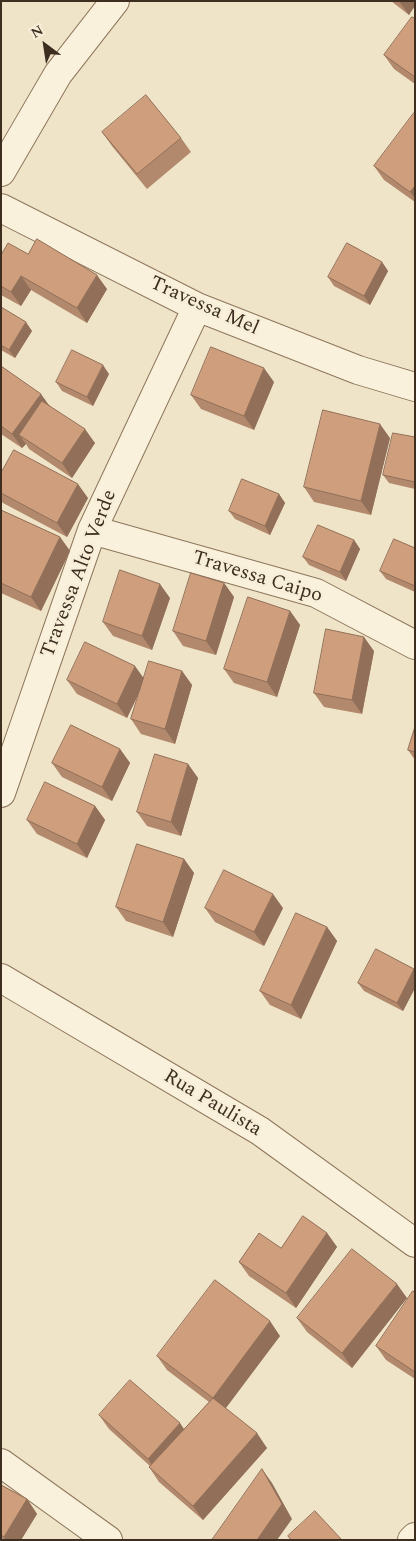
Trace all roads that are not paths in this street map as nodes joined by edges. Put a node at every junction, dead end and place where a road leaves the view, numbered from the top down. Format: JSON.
{"nodes":[{"id":1,"x":115,"y":1,"type":"edge"},
{"id":2,"x":1,"y":172,"type":"edge"},
{"id":3,"x":1,"y":208,"type":"edge"},
{"id":4,"x":197,"y":306,"type":"junction"},
{"id":5,"x":415,"y":387,"type":"edge"},
{"id":6,"x":92,"y":530,"type":"junction"},
{"id":7,"x":415,"y":645,"type":"edge"},
{"id":8,"x":1,"y":793,"type":"edge"},
{"id":9,"x":1,"y":978,"type":"edge"},
{"id":10,"x":415,"y":1243,"type":"edge"},
{"id":11,"x":1,"y":1463,"type":"edge"},
{"id":12,"x":415,"y":1537,"type":"edge"},
{"id":13,"x":108,"y":1540,"type":"edge"},
{"id":14,"x":412,"y":1540,"type":"edge"}],
"edges":[{"from":1,"to":2,"type":"street"},
{"from":3,"to":4,"type":"street","name":"Travessa Mel"},
{"from":4,"to":5,"type":"street","name":"Travessa Mel"},
{"from":4,"to":6,"type":"street","name":"Travessa Alto Verde"},
{"from":6,"to":7,"type":"street","name":"Travessa Caipo"},
{"from":6,"to":8,"type":"street","name":"Travessa Alto Verde"},
{"from":9,"to":10,"type":"street","name":"Rua Paulista"},
{"from":11,"to":13,"type":"street"},
{"from":12,"to":14,"type":"street"}]}
